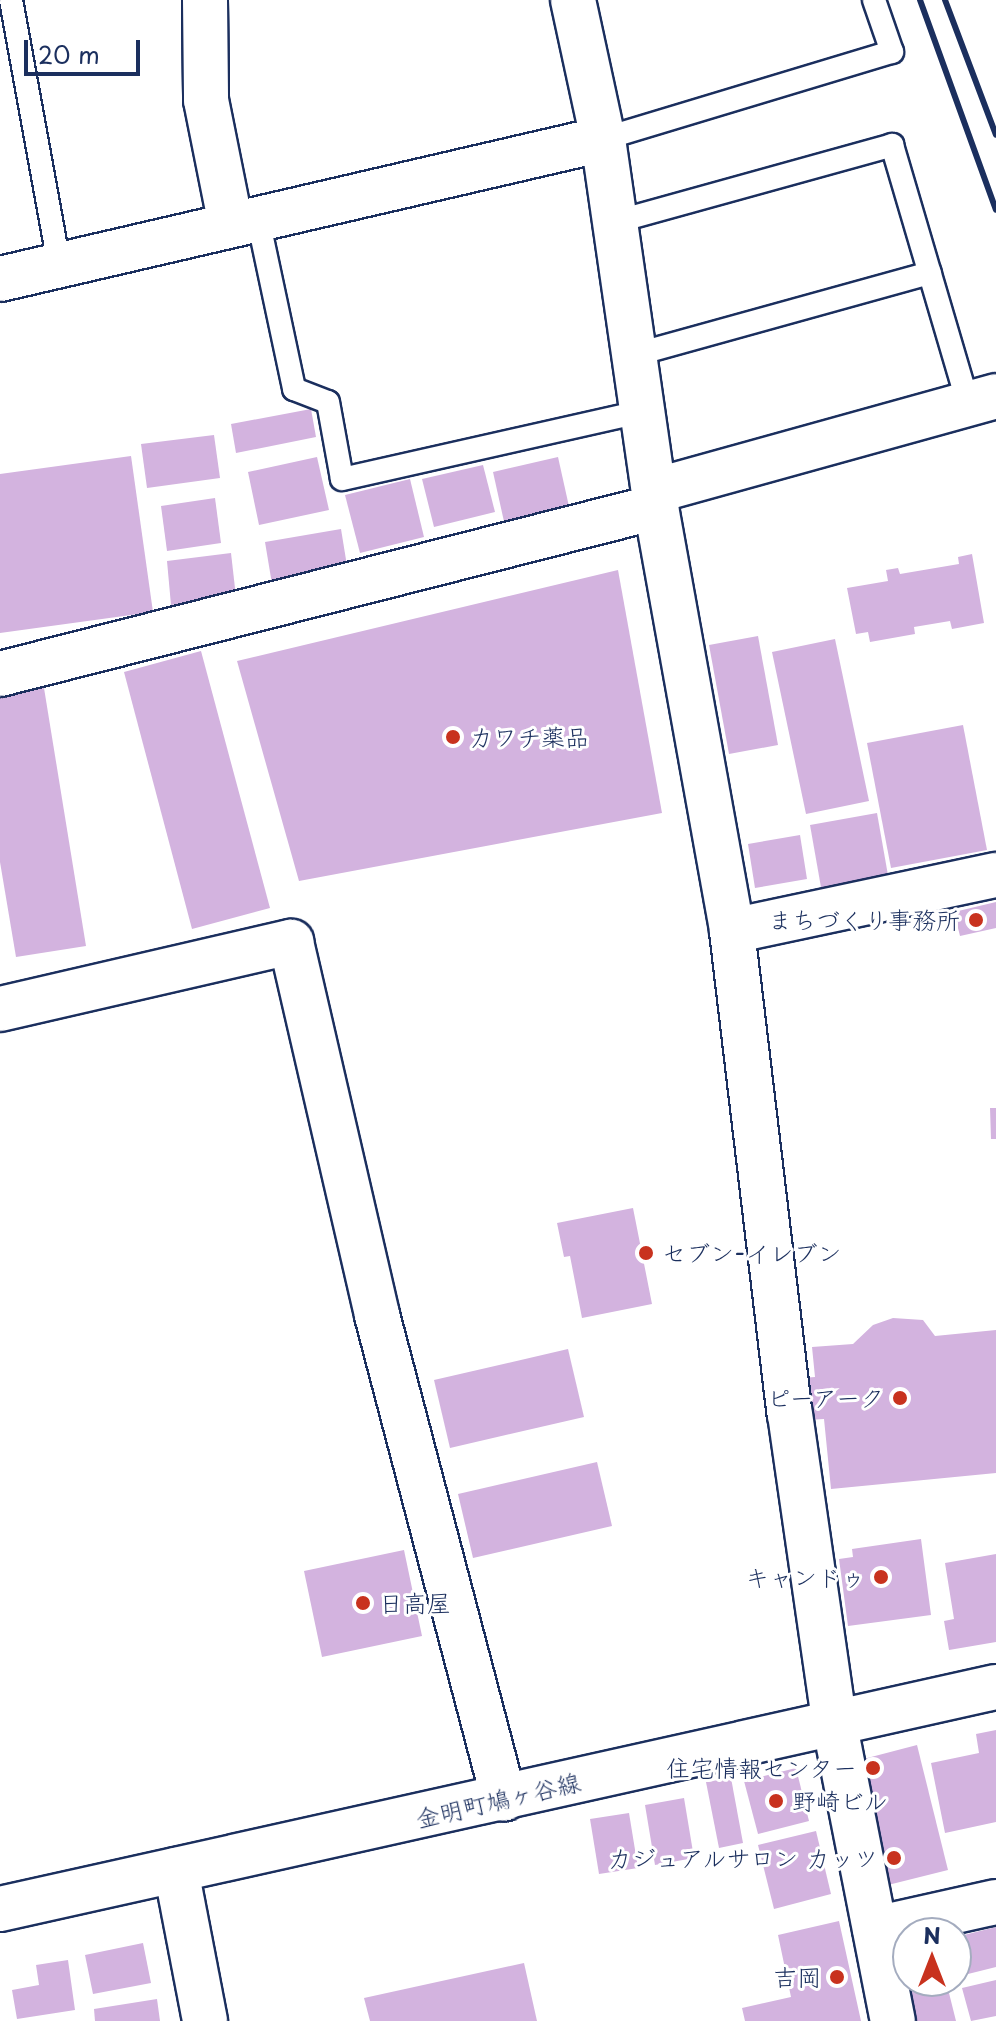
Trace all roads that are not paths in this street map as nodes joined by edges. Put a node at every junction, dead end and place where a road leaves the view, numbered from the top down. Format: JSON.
{"nodes":[{"id":1,"x":11,"y":0,"type":"edge"},
{"id":2,"x":205,"y":0,"type":"edge"},
{"id":3,"x":573,"y":0,"type":"edge"},
{"id":4,"x":874,"y":0,"type":"edge"},
{"id":5,"x":603,"y":139,"type":"junction"},
{"id":6,"x":245,"y":222,"type":"junction"},
{"id":7,"x":615,"y":222,"type":"junction"},
{"id":8,"x":59,"y":265,"type":"junction"},
{"id":9,"x":930,"y":273,"type":"junction"},
{"id":10,"x":0,"y":279,"type":"edge"},
{"id":11,"x":634,"y":355,"type":"junction"},
{"id":12,"x":982,"y":400,"type":"edge"},
{"id":13,"x":643,"y":411,"type":"junction"},
{"id":14,"x":655,"y":499,"type":"junction"},
{"id":15,"x":0,"y":674,"type":"edge"},
{"id":16,"x":996,"y":875,"type":"edge"},
{"id":17,"x":732,"y":931,"type":"junction"},
{"id":18,"x":0,"y":1009,"type":"edge"},
{"id":19,"x":996,"y":1687,"type":"edge"},
{"id":20,"x":834,"y":1721,"type":"junction"},
{"id":21,"x":504,"y":1799,"type":"junction"},
{"id":22,"x":176,"y":1870,"type":"junction"},
{"id":23,"x":996,"y":1902,"type":"edge"},
{"id":24,"x":0,"y":1909,"type":"edge"},
{"id":25,"x":875,"y":1929,"type":"junction"},
{"id":26,"x":205,"y":2021,"type":"edge"},
{"id":27,"x":893,"y":2021,"type":"edge"}],
"edges":[{"from":1,"to":8,"type":"lane"},
{"from":2,"to":6,"type":"street"},
{"from":3,"to":5,"type":"street"},
{"from":4,"to":5,"type":"lane"},
{"from":5,"to":6,"type":"street"},
{"from":5,"to":7,"type":"street"},
{"from":6,"to":8,"type":"street"},
{"from":6,"to":13,"type":"lane"},
{"from":7,"to":9,"type":"lane"},
{"from":7,"to":11,"type":"street"},
{"from":8,"to":10,"type":"street"},
{"from":9,"to":11,"type":"lane"},
{"from":9,"to":12,"type":"lane"},
{"from":11,"to":13,"type":"street"},
{"from":12,"to":14,"type":"street"},
{"from":13,"to":14,"type":"street"},
{"from":14,"to":15,"type":"street"},
{"from":14,"to":17,"type":"street"},
{"from":16,"to":17,"type":"street"},
{"from":17,"to":20,"type":"street"},
{"from":18,"to":21,"type":"street"},
{"from":19,"to":20,"type":"street","name":"金明町鳩ヶ谷線"},
{"from":20,"to":21,"type":"street","name":"金明町鳩ヶ谷線"},
{"from":20,"to":25,"type":"street"},
{"from":21,"to":22,"type":"street","name":"金明町鳩ヶ谷線"},
{"from":22,"to":24,"type":"street","name":"金明町鳩ヶ谷線"},
{"from":22,"to":26,"type":"street"},
{"from":23,"to":25,"type":"street"},
{"from":25,"to":27,"type":"street"}]}
